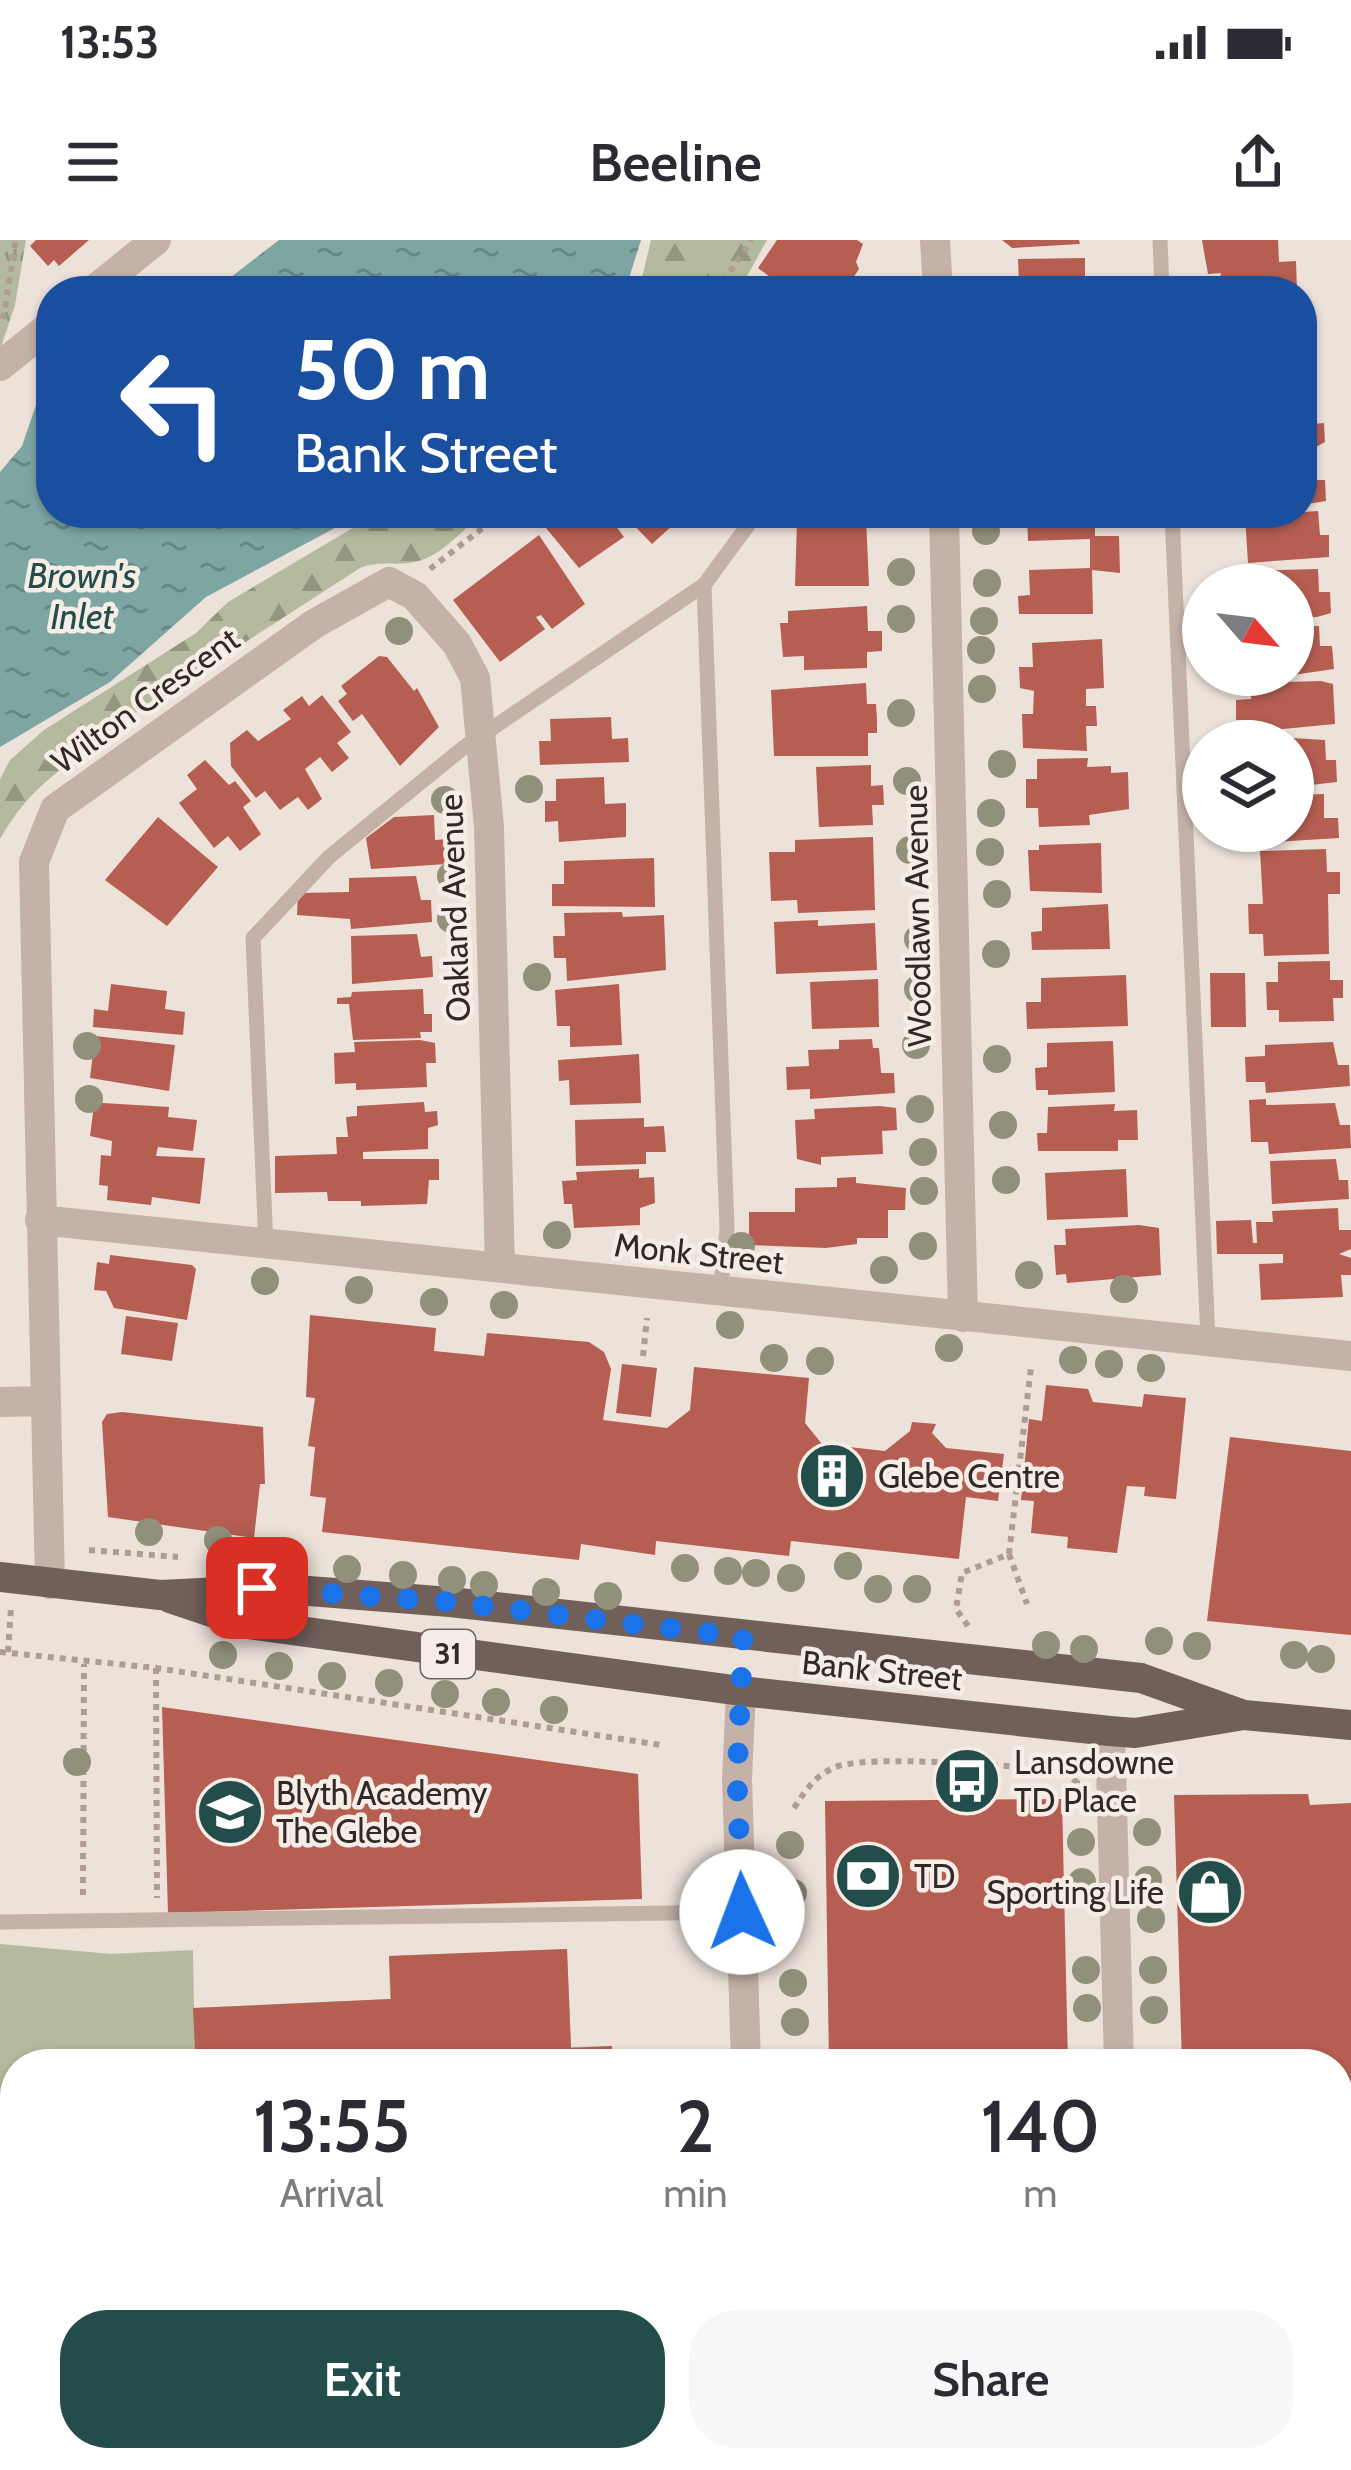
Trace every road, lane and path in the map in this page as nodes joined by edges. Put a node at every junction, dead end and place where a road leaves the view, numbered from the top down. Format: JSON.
{"nodes":[{"id":1,"x":16,"y":240,"type":"edge"},
{"id":2,"x":157,"y":240,"type":"edge"},
{"id":3,"x":752,"y":240,"type":"edge"},
{"id":4,"x":935,"y":240,"type":"edge"},
{"id":5,"x":1160,"y":240,"type":"edge"},
{"id":6,"x":112,"y":276,"type":"edge"},
{"id":7,"x":727,"y":276,"type":"edge"},
{"id":8,"x":937,"y":276,"type":"edge"},
{"id":9,"x":1161,"y":276,"type":"edge"},
{"id":10,"x":0,"y":334,"type":"edge"},
{"id":11,"x":36,"y":337,"type":"edge"},
{"id":12,"x":0,"y":366,"type":"edge"},
{"id":13,"x":483,"y":528,"type":"edge"},
{"id":14,"x":746,"y":528,"type":"edge"},
{"id":15,"x":944,"y":528,"type":"edge"},
{"id":16,"x":1173,"y":528,"type":"edge"},
{"id":17,"x":389,"y":582,"type":"junction"},
{"id":18,"x":704,"y":585,"type":"junction"},
{"id":19,"x":482,"y":737,"type":"junction"},
{"id":20,"x":40,"y":1220,"type":"junction"},
{"id":21,"x":266,"y":1246,"type":"junction"},
{"id":22,"x":500,"y":1267,"type":"junction"},
{"id":23,"x":720,"y":1292,"type":"junction"},
{"id":24,"x":962,"y":1317,"type":"junction"},
{"id":25,"x":1208,"y":1340,"type":"junction"},
{"id":26,"x":1351,"y":1356,"type":"edge"},
{"id":27,"x":1031,"y":1367,"type":"dead end"},
{"id":28,"x":44,"y":1401,"type":"junction"},
{"id":29,"x":0,"y":1402,"type":"edge"},
{"id":30,"x":1009,"y":1554,"type":"junction"},
{"id":31,"x":0,"y":1577,"type":"edge"},
{"id":32,"x":50,"y":1584,"type":"junction"},
{"id":33,"x":160,"y":1595,"type":"junction"},
{"id":34,"x":1027,"y":1604,"type":"dead end"},
{"id":35,"x":970,"y":1630,"type":"dead end"},
{"id":36,"x":743,"y":1637,"type":"junction"},
{"id":37,"x":0,"y":1652,"type":"edge"},
{"id":38,"x":84,"y":1664,"type":"junction"},
{"id":39,"x":156,"y":1668,"type":"junction"},
{"id":40,"x":741,"y":1691,"type":"junction"},
{"id":41,"x":1244,"y":1715,"type":"junction"},
{"id":42,"x":1351,"y":1725,"type":"edge"},
{"id":43,"x":1110,"y":1731,"type":"junction"},
{"id":44,"x":661,"y":1745,"type":"dead end"},
{"id":45,"x":1070,"y":1803,"type":"dead end"},
{"id":46,"x":794,"y":1808,"type":"dead end"},
{"id":47,"x":742,"y":1912,"type":"junction"},
{"id":48,"x":157,"y":1918,"type":"junction"},
{"id":49,"x":0,"y":1922,"type":"edge"},
{"id":50,"x":83,"y":1922,"type":"junction"},
{"id":51,"x":746,"y":2049,"type":"edge"},
{"id":52,"x":1119,"y":2049,"type":"edge"}],
"edges":[{"from":1,"to":10,"type":"path"},
{"from":2,"to":6,"type":"street"},
{"from":3,"to":7,"type":"path"},
{"from":4,"to":8,"type":"street"},
{"from":5,"to":9,"type":"lane"},
{"from":11,"to":12,"type":"street"},
{"from":13,"to":17,"type":"path"},
{"from":14,"to":18,"type":"lane"},
{"from":15,"to":24,"type":"street","name":"Woodlawn Avenue"},
{"from":16,"to":25,"type":"lane"},
{"from":17,"to":19,"type":"street","name":"Oakland Avenue"},
{"from":17,"to":20,"type":"street","name":"Wilton Crescent"},
{"from":18,"to":19,"type":"lane"},
{"from":18,"to":23,"type":"lane"},
{"from":19,"to":21,"type":"lane"},
{"from":19,"to":22,"type":"street","name":"Oakland Avenue"},
{"from":20,"to":21,"type":"street","name":"Monk Street"},
{"from":20,"to":28,"type":"street","name":"Wilton Crescent"},
{"from":21,"to":22,"type":"street","name":"Monk Street"},
{"from":22,"to":23,"type":"street","name":"Monk Street"},
{"from":23,"to":24,"type":"street","name":"Monk Street"},
{"from":24,"to":25,"type":"street","name":"Monk Street"},
{"from":25,"to":26,"type":"street","name":"Monk Street"},
{"from":27,"to":30,"type":"path"},
{"from":28,"to":29,"type":"street"},
{"from":28,"to":32,"type":"street","name":"Wilton Crescent"},
{"from":30,"to":34,"type":"path"},
{"from":30,"to":35,"type":"path"},
{"from":31,"to":32,"type":"main road","name":"Bank Street","number":"31"},
{"from":32,"to":33,"type":"main road","name":"Bank Street","number":"31"},
{"from":33,"to":36,"type":"main road","name":"Bank Street","number":"31"},
{"from":33,"to":40,"type":"main road","name":"Bank Street","number":"31"},
{"from":36,"to":40,"type":"main road"},
{"from":36,"to":41,"type":"main road","name":"Bank Street","number":"31"},
{"from":37,"to":38,"type":"path"},
{"from":38,"to":39,"type":"path"},
{"from":38,"to":50,"type":"path"},
{"from":39,"to":44,"type":"path"},
{"from":39,"to":48,"type":"path"},
{"from":40,"to":43,"type":"main road","name":"Bank Street","number":"31"},
{"from":40,"to":47,"type":"street"},
{"from":41,"to":42,"type":"main road","name":"Bank Street","number":"31"},
{"from":41,"to":43,"type":"main road","name":"Bank Street","number":"31"},
{"from":43,"to":52,"type":"street"},
{"from":45,"to":46,"type":"path"},
{"from":47,"to":48,"type":"lane"},
{"from":47,"to":51,"type":"street"},
{"from":48,"to":50,"type":"lane"},
{"from":49,"to":50,"type":"lane"}]}
